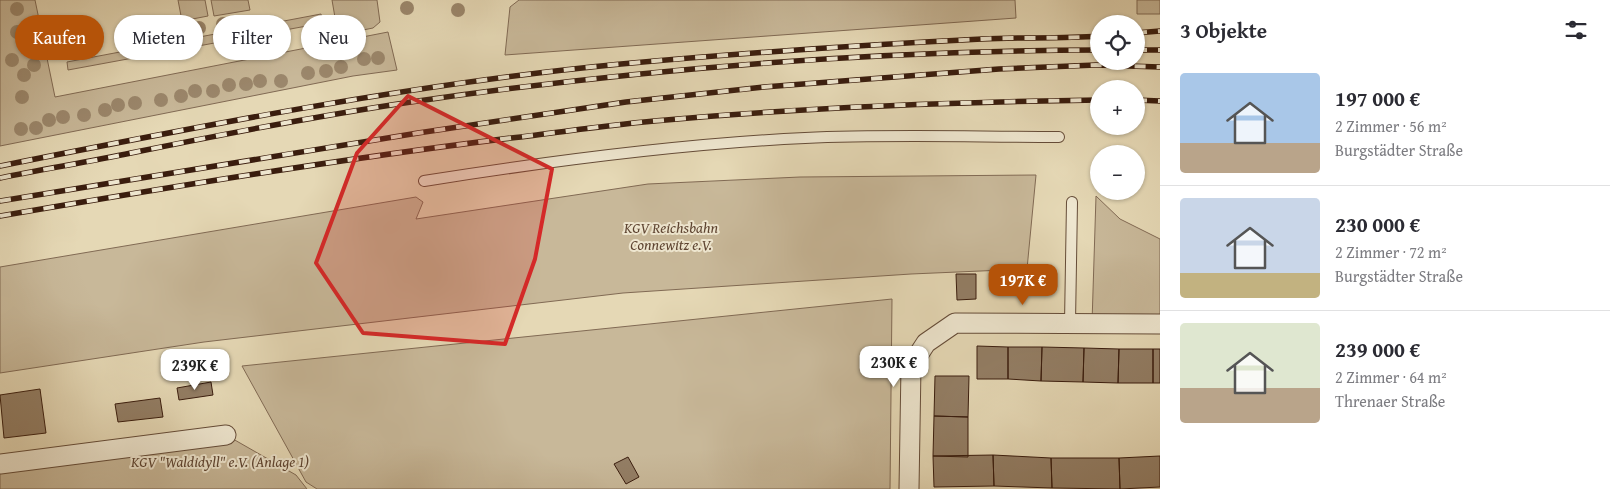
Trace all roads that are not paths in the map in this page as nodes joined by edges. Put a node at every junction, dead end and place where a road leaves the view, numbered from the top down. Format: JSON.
{"nodes":[{"id":1,"x":1059,"y":137,"type":"dead end"},
{"id":2,"x":424,"y":181,"type":"dead end"},
{"id":3,"x":1072,"y":202,"type":"dead end"},
{"id":4,"x":1070,"y":323,"type":"junction"},
{"id":5,"x":1160,"y":324,"type":"edge"},
{"id":6,"x":226,"y":434,"type":"dead end"},
{"id":7,"x":0,"y":464,"type":"edge"},
{"id":8,"x":910,"y":489,"type":"edge"}],
"edges":[{"from":1,"to":2,"type":"lane"},
{"from":3,"to":4,"type":"lane"},
{"from":4,"to":5,"type":"street"},
{"from":4,"to":8,"type":"street"},
{"from":6,"to":7,"type":"street"}]}
